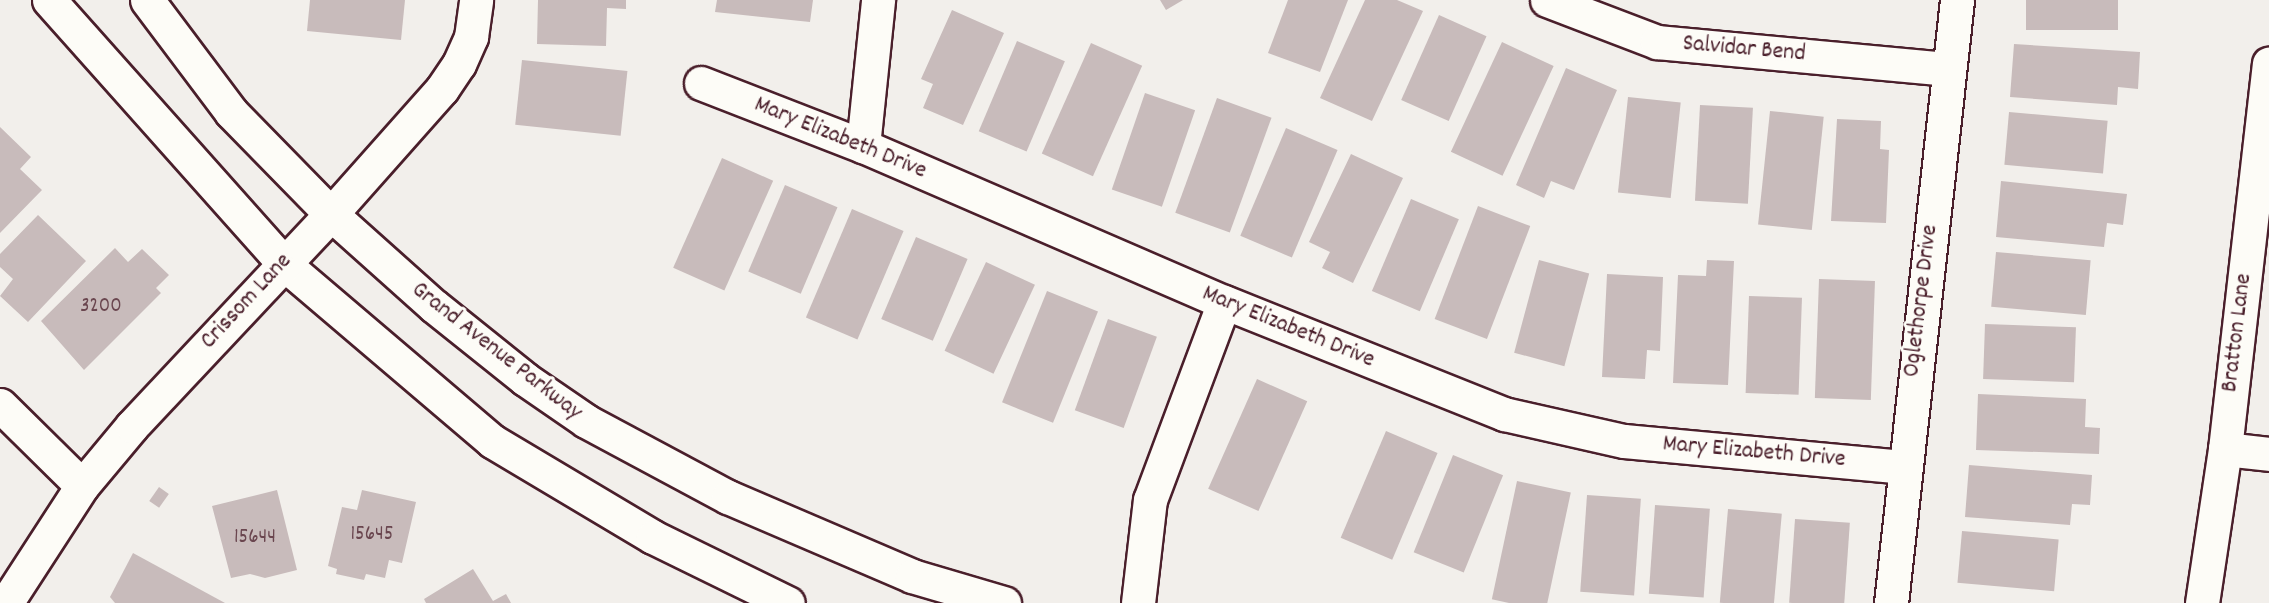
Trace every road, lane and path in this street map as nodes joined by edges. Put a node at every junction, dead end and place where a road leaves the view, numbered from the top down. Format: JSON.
{"nodes":[{"id":1,"x":50,"y":0,"type":"edge"},
{"id":2,"x":147,"y":0,"type":"edge"},
{"id":3,"x":477,"y":0,"type":"edge"},
{"id":4,"x":878,"y":0,"type":"edge"},
{"id":5,"x":1547,"y":0,"type":"edge"},
{"id":6,"x":1956,"y":0,"type":"edge"},
{"id":7,"x":2269,"y":63,"type":"edge"},
{"id":8,"x":1949,"y":69,"type":"junction"},
{"id":9,"x":702,"y":83,"type":"dead end"},
{"id":10,"x":863,"y":146,"type":"junction"},
{"id":11,"x":331,"y":214,"type":"junction"},
{"id":12,"x":283,"y":263,"type":"junction"},
{"id":13,"x":1224,"y":302,"type":"junction"},
{"id":14,"x":0,"y":405,"type":"edge"},
{"id":15,"x":2225,"y":449,"type":"junction"},
{"id":16,"x":2269,"y":454,"type":"edge"},
{"id":17,"x":1903,"y":467,"type":"junction"},
{"id":18,"x":82,"y":486,"type":"junction"},
{"id":19,"x":6,"y":603,"type":"edge"},
{"id":20,"x":788,"y":603,"type":"edge"},
{"id":21,"x":1004,"y":603,"type":"edge"},
{"id":22,"x":1138,"y":603,"type":"edge"},
{"id":23,"x":1891,"y":603,"type":"edge"},
{"id":24,"x":2202,"y":603,"type":"edge"}],
"edges":[{"from":1,"to":12,"type":"street"},
{"from":2,"to":11,"type":"street","name":"Grand Avenue Parkway"},
{"from":3,"to":11,"type":"street","name":"Crissom Lane"},
{"from":4,"to":10,"type":"street"},
{"from":5,"to":8,"type":"street","name":"Salvidar Bend"},
{"from":6,"to":8,"type":"street","name":"Oglethorpe Drive"},
{"from":7,"to":15,"type":"street","name":"Bratton Lane"},
{"from":8,"to":17,"type":"street","name":"Oglethorpe Drive"},
{"from":9,"to":10,"type":"street","name":"Mary Elizabeth Drive"},
{"from":10,"to":13,"type":"street","name":"Mary Elizabeth Drive"},
{"from":11,"to":12,"type":"street","name":"Crissom Lane"},
{"from":11,"to":21,"type":"street","name":"Grand Avenue Parkway"},
{"from":12,"to":18,"type":"street","name":"Crissom Lane"},
{"from":12,"to":20,"type":"street"},
{"from":13,"to":17,"type":"street","name":"Mary Elizabeth Drive"},
{"from":13,"to":22,"type":"street"},
{"from":14,"to":18,"type":"street"},
{"from":15,"to":16,"type":"street"},
{"from":15,"to":24,"type":"street","name":"Bratton Lane"},
{"from":17,"to":23,"type":"street","name":"Oglethorpe Drive"},
{"from":18,"to":19,"type":"street","name":"Crissom Lane"}]}
